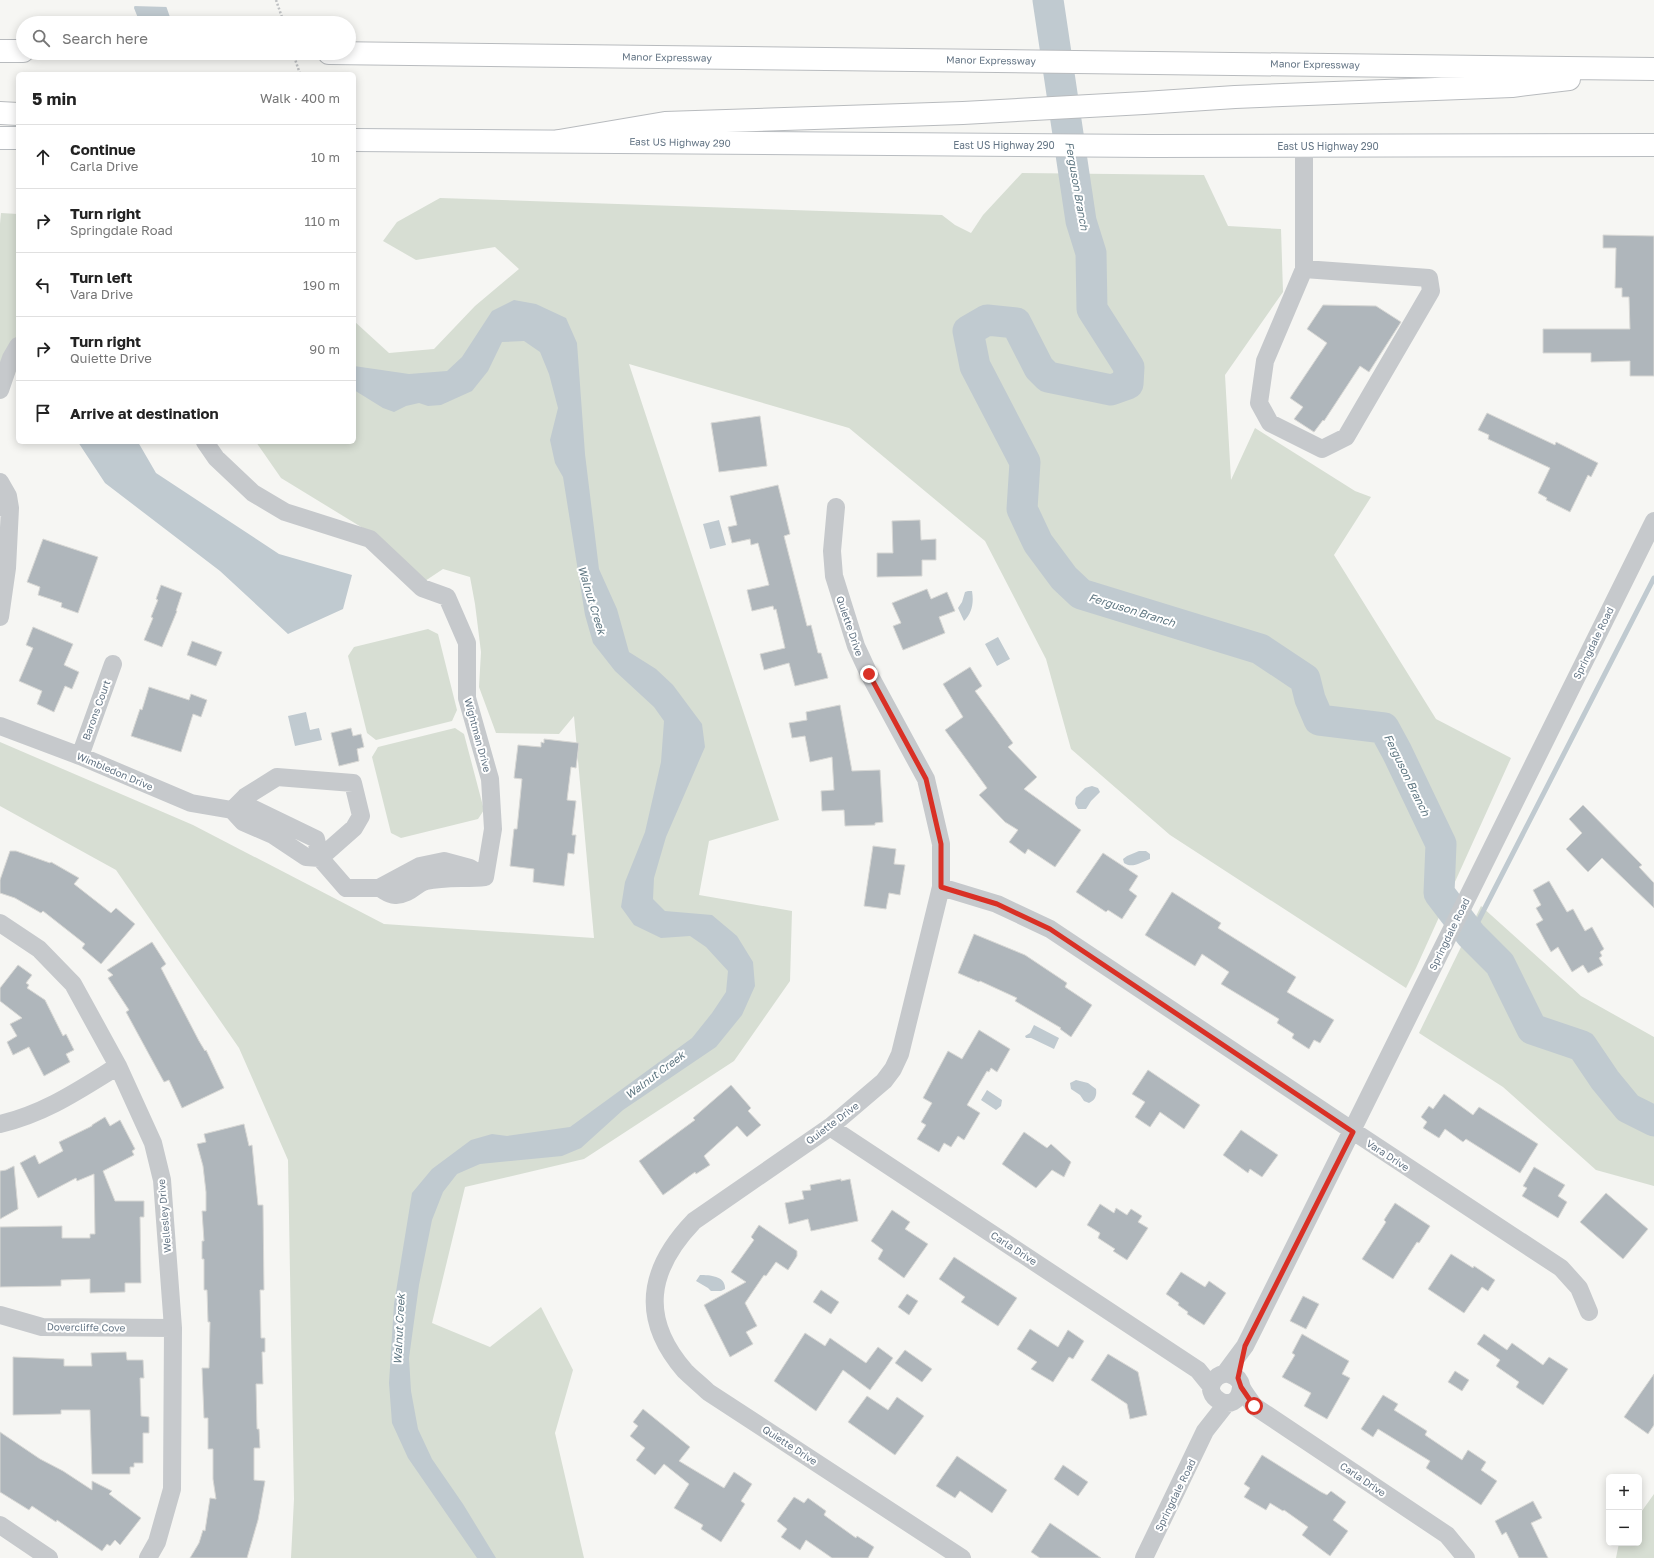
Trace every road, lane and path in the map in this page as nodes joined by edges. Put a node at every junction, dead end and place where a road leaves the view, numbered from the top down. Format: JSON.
{"nodes":[{"id":1,"x":276,"y":0,"type":"edge"},
{"id":2,"x":282,"y":16,"type":"edge"},
{"id":3,"x":0,"y":51,"type":"edge"},
{"id":4,"x":16,"y":51,"type":"edge"},
{"id":5,"x":356,"y":53,"type":"edge"},
{"id":6,"x":295,"y":60,"type":"edge"},
{"id":7,"x":1654,"y":69,"type":"edge"},
{"id":8,"x":299,"y":72,"type":"edge"},
{"id":9,"x":0,"y":113,"type":"edge"},
{"id":10,"x":16,"y":114,"type":"edge"},
{"id":11,"x":0,"y":138,"type":"edge"},
{"id":12,"x":16,"y":138,"type":"edge"},
{"id":13,"x":356,"y":140,"type":"edge"},
{"id":14,"x":559,"y":141,"type":"junction"},
{"id":15,"x":1654,"y":145,"type":"edge"},
{"id":16,"x":1304,"y":146,"type":"junction"},
{"id":17,"x":1304,"y":269,"type":"junction"},
{"id":18,"x":16,"y":349,"type":"edge"},
{"id":19,"x":0,"y":390,"type":"edge"},
{"id":20,"x":206,"y":444,"type":"edge"},
{"id":21,"x":0,"y":482,"type":"edge"},
{"id":22,"x":836,"y":507,"type":"dead end"},
{"id":23,"x":5,"y":508,"type":"edge"},
{"id":24,"x":1654,"y":522,"type":"edge"},
{"id":25,"x":0,"y":617,"type":"edge"},
{"id":26,"x":113,"y":664,"type":"dead end"},
{"id":27,"x":0,"y":726,"type":"edge"},
{"id":28,"x":80,"y":756,"type":"junction"},
{"id":29,"x":232,"y":810,"type":"junction"},
{"id":30,"x":320,"y":858,"type":"junction"},
{"id":31,"x":941,"y":887,"type":"junction"},
{"id":32,"x":0,"y":923,"type":"edge"},
{"id":33,"x":118,"y":1066,"type":"junction"},
{"id":34,"x":0,"y":1124,"type":"edge"},
{"id":35,"x":830,"y":1127,"type":"junction"},
{"id":36,"x":1353,"y":1132,"type":"junction"},
{"id":37,"x":1589,"y":1312,"type":"dead end"},
{"id":38,"x":0,"y":1315,"type":"edge"},
{"id":39,"x":173,"y":1328,"type":"junction"},
{"id":40,"x":1226,"y":1388,"type":"junction"},
{"id":41,"x":0,"y":1525,"type":"edge"},
{"id":42,"x":49,"y":1558,"type":"edge"},
{"id":43,"x":148,"y":1558,"type":"edge"},
{"id":44,"x":962,"y":1558,"type":"edge"},
{"id":45,"x":1144,"y":1558,"type":"edge"},
{"id":46,"x":1466,"y":1558,"type":"edge"}],
"edges":[{"from":1,"to":2,"type":"path"},
{"from":3,"to":4,"type":"main road"},
{"from":5,"to":7,"type":"main road","name":"Manor Expressway"},
{"from":6,"to":8,"type":"path"},
{"from":7,"to":14,"type":"main road"},
{"from":9,"to":10,"type":"main road"},
{"from":11,"to":12,"type":"main road"},
{"from":13,"to":14,"type":"main road","name":"East US Highway 290"},
{"from":14,"to":16,"type":"main road","name":"East US Highway 290"},
{"from":15,"to":16,"type":"main road","name":"East US Highway 290"},
{"from":16,"to":17,"type":"street"},
{"from":17,"to":17,"type":"street"},
{"from":18,"to":19,"type":"street"},
{"from":20,"to":30,"type":"street","name":"Wightman Drive"},
{"from":21,"to":23,"type":"street"},
{"from":22,"to":31,"type":"street","name":"Quiette Drive"},
{"from":23,"to":25,"type":"street"},
{"from":24,"to":36,"type":"street","name":"Springdale Road"},
{"from":26,"to":28,"type":"street","name":"Barons Court"},
{"from":27,"to":28,"type":"street","name":"Wimbledon Drive"},
{"from":28,"to":29,"type":"street","name":"Wimbledon Drive"},
{"from":29,"to":30,"type":"street"},
{"from":29,"to":30,"type":"street"},
{"from":31,"to":35,"type":"street","name":"Quiette Drive"},
{"from":31,"to":36,"type":"street","name":"Vara Drive"},
{"from":32,"to":33,"type":"street","name":"Wellesley Drive"},
{"from":33,"to":34,"type":"street"},
{"from":33,"to":39,"type":"street","name":"Wellesley Drive"},
{"from":35,"to":40,"type":"street","name":"Carla Drive"},
{"from":35,"to":44,"type":"street","name":"Quiette Drive"},
{"from":36,"to":37,"type":"street","name":"Vara Drive"},
{"from":36,"to":40,"type":"street","name":"Springdale Road"},
{"from":38,"to":39,"type":"street","name":"Dovercliffe Cove"},
{"from":39,"to":43,"type":"street","name":"Wellesley Drive"},
{"from":40,"to":45,"type":"street","name":"Springdale Road"},
{"from":40,"to":46,"type":"street","name":"Carla Drive"},
{"from":41,"to":42,"type":"street"}]}
